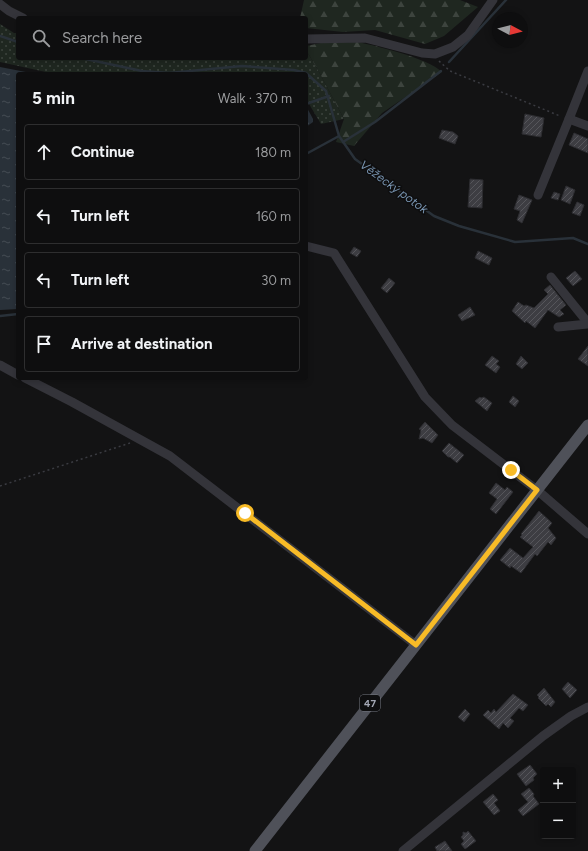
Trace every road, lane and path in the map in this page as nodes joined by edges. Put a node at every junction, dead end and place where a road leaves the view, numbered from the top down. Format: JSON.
{"nodes":[{"id":1,"x":493,"y":0,"type":"edge"},
{"id":2,"x":0,"y":4,"type":"edge"},
{"id":3,"x":19,"y":16,"type":"edge"},
{"id":4,"x":308,"y":39,"type":"edge"},
{"id":5,"x":435,"y":54,"type":"junction"},
{"id":6,"x":588,"y":71,"type":"edge"},
{"id":7,"x":569,"y":119,"type":"junction"},
{"id":8,"x":588,"y":126,"type":"edge"},
{"id":9,"x":538,"y":195,"type":"dead end"},
{"id":10,"x":308,"y":246,"type":"edge"},
{"id":11,"x":551,"y":277,"type":"dead end"},
{"id":12,"x":588,"y":324,"type":"edge"},
{"id":13,"x":558,"y":327,"type":"dead end"},
{"id":14,"x":0,"y":366,"type":"edge"},
{"id":15,"x":16,"y":374,"type":"edge"},
{"id":16,"x":29,"y":380,"type":"edge"},
{"id":17,"x":588,"y":425,"type":"edge"},
{"id":18,"x":141,"y":439,"type":"junction"},
{"id":19,"x":0,"y":486,"type":"edge"},
{"id":20,"x":537,"y":490,"type":"junction"},
{"id":21,"x":588,"y":534,"type":"edge"},
{"id":22,"x":416,"y":645,"type":"junction"},
{"id":23,"x":588,"y":707,"type":"edge"},
{"id":24,"x":255,"y":851,"type":"edge"},
{"id":25,"x":403,"y":851,"type":"edge"}],
"edges":[{"from":1,"to":5,"type":"street"},
{"from":2,"to":3,"type":"street"},
{"from":4,"to":5,"type":"street"},
{"from":5,"to":7,"type":"path"},
{"from":6,"to":7,"type":"street"},
{"from":7,"to":8,"type":"street"},
{"from":7,"to":9,"type":"street"},
{"from":10,"to":20,"type":"street"},
{"from":11,"to":12,"type":"street"},
{"from":12,"to":13,"type":"street"},
{"from":14,"to":15,"type":"street"},
{"from":16,"to":18,"type":"street"},
{"from":17,"to":20,"type":"main road","number":"47"},
{"from":18,"to":19,"type":"path"},
{"from":18,"to":22,"type":"street"},
{"from":20,"to":21,"type":"street"},
{"from":20,"to":22,"type":"main road","number":"47"},
{"from":22,"to":24,"type":"main road","number":"47"},
{"from":23,"to":25,"type":"street"}]}
